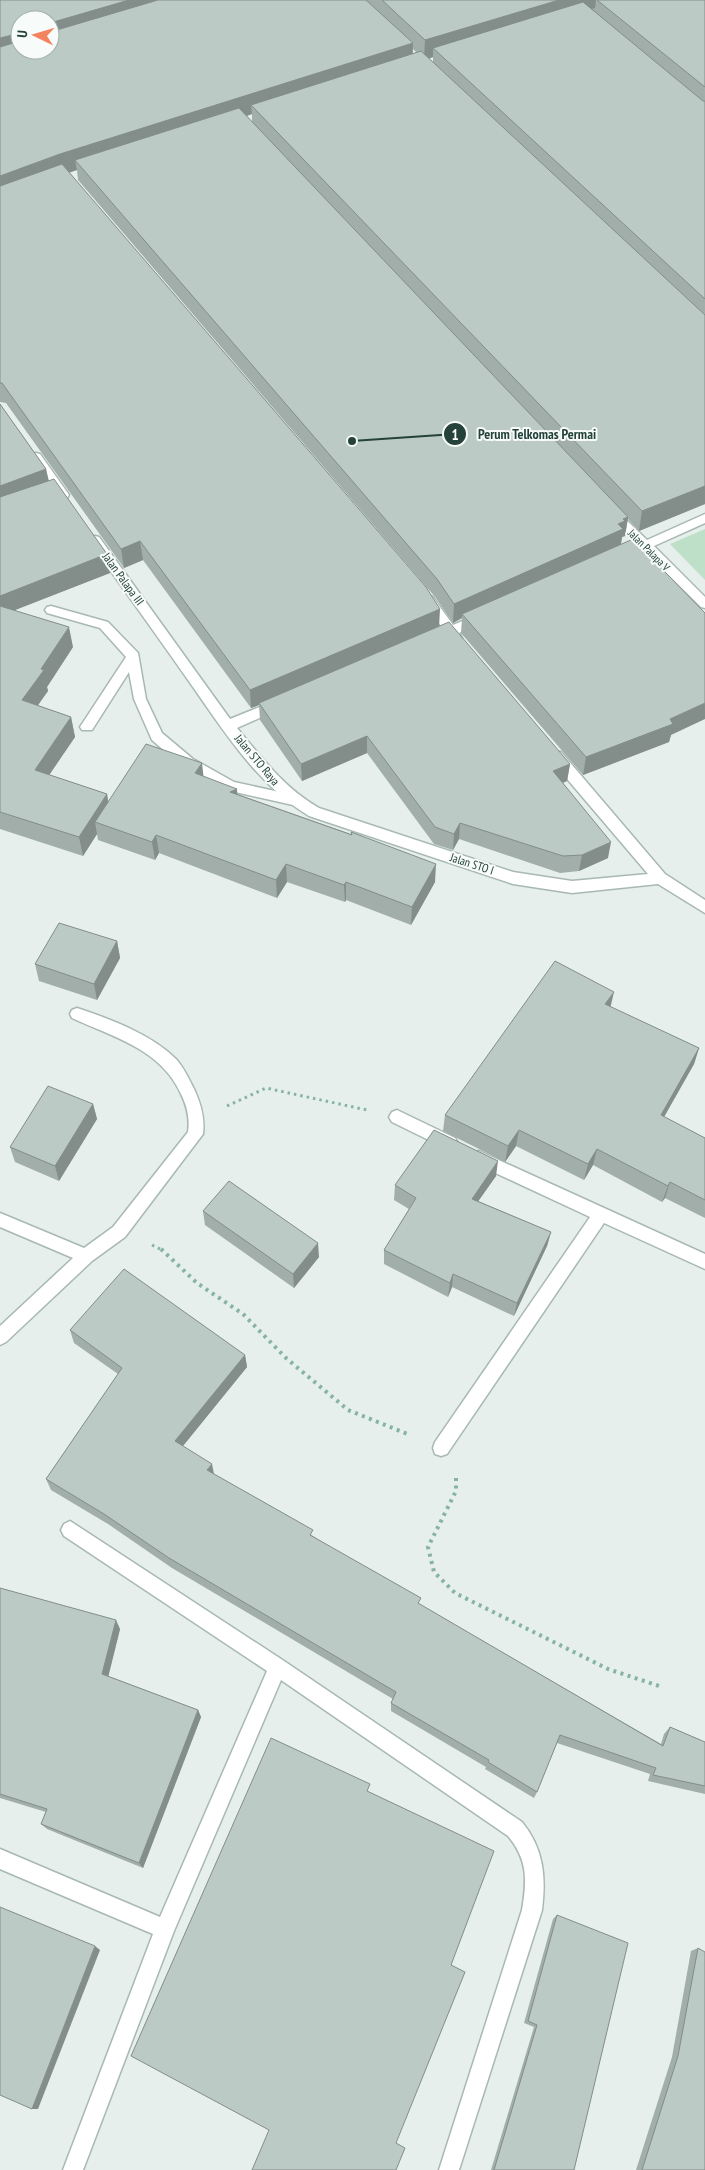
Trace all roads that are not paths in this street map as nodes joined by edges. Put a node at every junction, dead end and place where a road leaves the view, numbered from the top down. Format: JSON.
{"nodes":[{"id":1,"x":27,"y":445,"type":"edge"},
{"id":2,"x":603,"y":503,"type":"edge"},
{"id":3,"x":71,"y":507,"type":"edge"},
{"id":4,"x":705,"y":518,"type":"edge"},
{"id":5,"x":88,"y":530,"type":"edge"},
{"id":6,"x":644,"y":546,"type":"junction"},
{"id":7,"x":608,"y":561,"type":"edge"},
{"id":8,"x":424,"y":595,"type":"edge"},
{"id":9,"x":705,"y":604,"type":"edge"},
{"id":10,"x":51,"y":610,"type":"dead end"},
{"id":11,"x":494,"y":612,"type":"edge"},
{"id":12,"x":450,"y":631,"type":"junction"},
{"id":13,"x":424,"y":643,"type":"edge"},
{"id":14,"x":463,"y":646,"type":"edge"},
{"id":15,"x":133,"y":656,"type":"junction"},
{"id":16,"x":290,"y":699,"type":"edge"},
{"id":17,"x":228,"y":726,"type":"junction"},
{"id":18,"x":87,"y":727,"type":"dead end"},
{"id":19,"x":546,"y":743,"type":"edge"},
{"id":20,"x":293,"y":800,"type":"junction"},
{"id":21,"x":660,"y":878,"type":"junction"},
{"id":22,"x":705,"y":907,"type":"edge"},
{"id":23,"x":76,"y":1014,"type":"dead end"},
{"id":24,"x":397,"y":1117,"type":"road end"},
{"id":25,"x":601,"y":1214,"type":"junction"},
{"id":26,"x":0,"y":1220,"type":"edge"},
{"id":27,"x":86,"y":1256,"type":"junction"},
{"id":28,"x":705,"y":1262,"type":"edge"},
{"id":29,"x":0,"y":1338,"type":"edge"},
{"id":30,"x":441,"y":1448,"type":"road end"},
{"id":31,"x":70,"y":1530,"type":"dead end"},
{"id":32,"x":278,"y":1667,"type":"junction"},
{"id":33,"x":0,"y":1859,"type":"edge"},
{"id":34,"x":165,"y":1929,"type":"junction"},
{"id":35,"x":73,"y":2170,"type":"edge"},
{"id":36,"x":449,"y":2170,"type":"edge"}],
"edges":[{"from":1,"to":3,"type":"street"},
{"from":2,"to":6,"type":"street","name":"Jalan Palapa V"},
{"from":4,"to":6,"type":"street"},
{"from":5,"to":17,"type":"street","name":"Jalan Palapa III"},
{"from":6,"to":7,"type":"street"},
{"from":6,"to":9,"type":"street","name":"Jalan Palapa V"},
{"from":8,"to":12,"type":"street"},
{"from":10,"to":15,"type":"street"},
{"from":11,"to":12,"type":"street"},
{"from":12,"to":13,"type":"street"},
{"from":12,"to":14,"type":"street"},
{"from":15,"to":18,"type":"street"},
{"from":15,"to":20,"type":"street"},
{"from":16,"to":17,"type":"street","name":"Jalan STO Raya"},
{"from":17,"to":20,"type":"street","name":"Jalan STO Raya"},
{"from":19,"to":21,"type":"street"},
{"from":20,"to":21,"type":"street","name":"Jalan STO I"},
{"from":21,"to":22,"type":"street"},
{"from":23,"to":27,"type":"street"},
{"from":24,"to":25,"type":"street"},
{"from":25,"to":28,"type":"street"},
{"from":25,"to":30,"type":"street"},
{"from":26,"to":27,"type":"street"},
{"from":27,"to":29,"type":"street"},
{"from":31,"to":32,"type":"street"},
{"from":32,"to":34,"type":"street"},
{"from":32,"to":36,"type":"street"},
{"from":33,"to":34,"type":"street"},
{"from":34,"to":35,"type":"street"}]}
